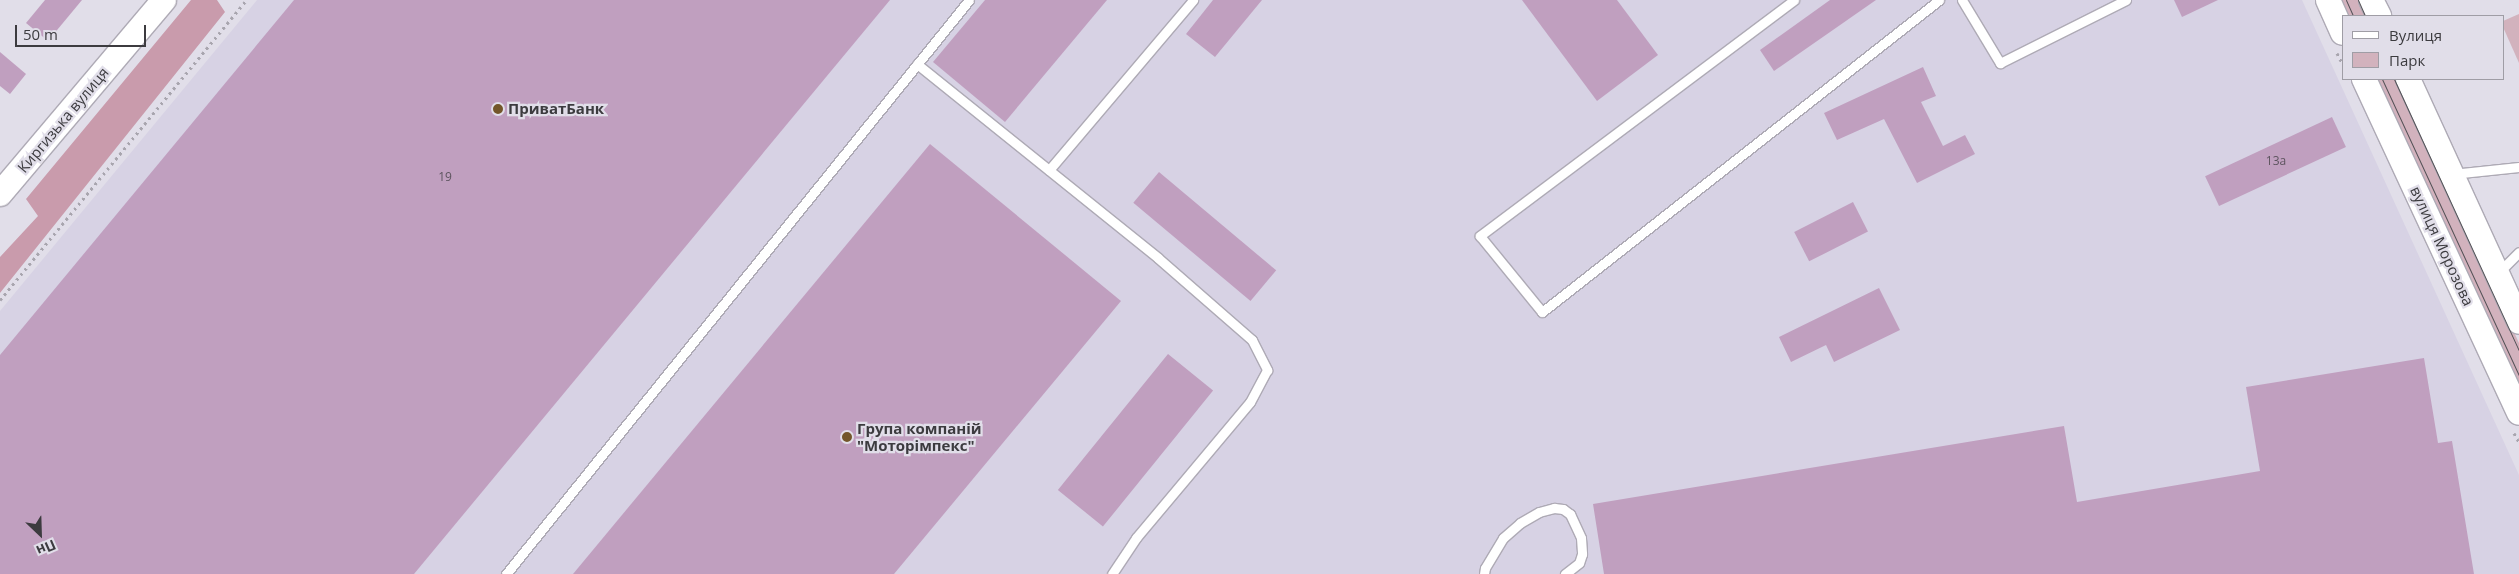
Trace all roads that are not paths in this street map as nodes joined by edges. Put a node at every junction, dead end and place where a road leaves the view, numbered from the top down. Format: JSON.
{"nodes":[{"id":1,"x":164,"y":0,"type":"edge"},
{"id":2,"x":969,"y":0,"type":"edge"},
{"id":3,"x":1193,"y":0,"type":"edge"},
{"id":4,"x":1794,"y":0,"type":"edge"},
{"id":5,"x":1940,"y":0,"type":"edge"},
{"id":6,"x":1962,"y":0,"type":"edge"},
{"id":7,"x":2126,"y":0,"type":"edge"},
{"id":8,"x":2328,"y":0,"type":"edge"},
{"id":9,"x":2372,"y":0,"type":"edge"},
{"id":10,"x":2379,"y":15,"type":"edge"},
{"id":11,"x":2342,"y":30,"type":"edge"},
{"id":12,"x":918,"y":64,"type":"junction"},
{"id":13,"x":2364,"y":80,"type":"edge"},
{"id":14,"x":2408,"y":80,"type":"edge"},
{"id":15,"x":2519,"y":168,"type":"edge"},
{"id":16,"x":1049,"y":170,"type":"junction"},
{"id":17,"x":2452,"y":174,"type":"junction"},
{"id":18,"x":0,"y":194,"type":"edge"},
{"id":19,"x":2519,"y":252,"type":"edge"},
{"id":20,"x":2497,"y":274,"type":"junction"},
{"id":21,"x":2519,"y":322,"type":"edge"},
{"id":22,"x":2519,"y":413,"type":"edge"},
{"id":23,"x":506,"y":574,"type":"edge"},
{"id":24,"x":1112,"y":574,"type":"edge"},
{"id":25,"x":1484,"y":574,"type":"edge"},
{"id":26,"x":1565,"y":574,"type":"edge"}],
"edges":[{"from":1,"to":18,"type":"main road","name":"Киргизька вулиця"},
{"from":2,"to":12,"type":"lane"},
{"from":3,"to":16,"type":"lane"},
{"from":4,"to":5,"type":"lane"},
{"from":6,"to":7,"type":"lane"},
{"from":8,"to":11,"type":"main road"},
{"from":9,"to":10,"type":"main road"},
{"from":12,"to":16,"type":"lane"},
{"from":12,"to":23,"type":"lane"},
{"from":13,"to":22,"type":"main road","name":"вулиця Морозова"},
{"from":14,"to":17,"type":"main road"},
{"from":15,"to":17,"type":"lane"},
{"from":16,"to":24,"type":"lane"},
{"from":17,"to":20,"type":"main road"},
{"from":19,"to":20,"type":"lane"},
{"from":20,"to":21,"type":"main road"},
{"from":25,"to":26,"type":"lane"}]}
